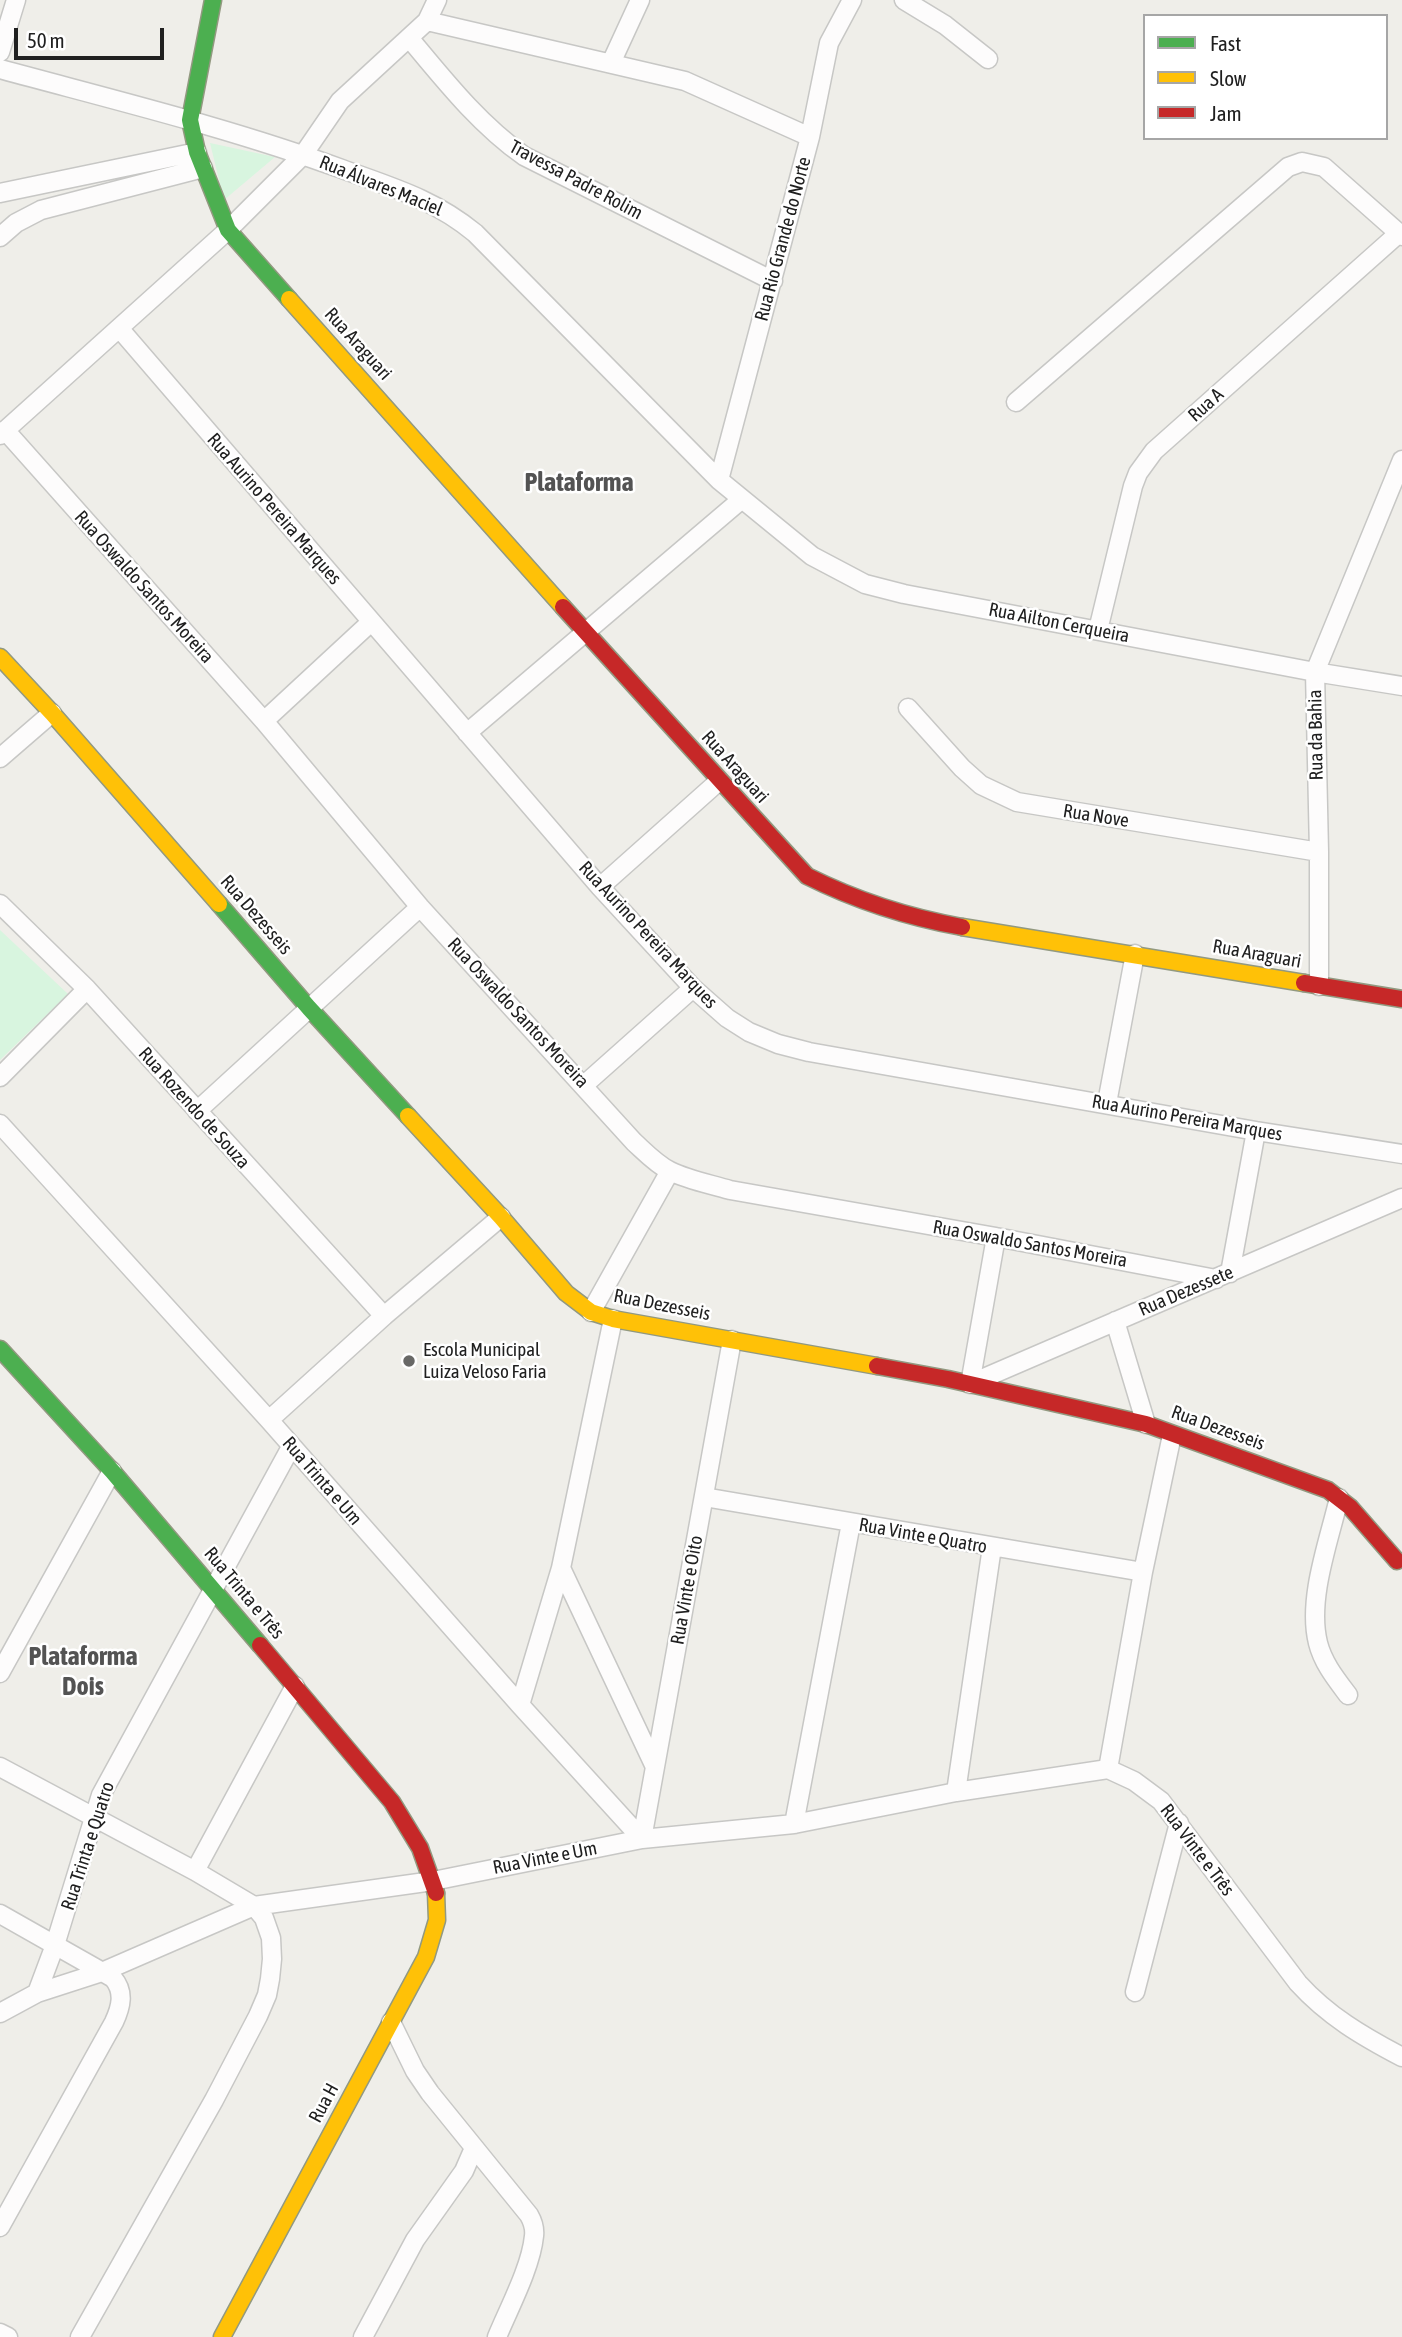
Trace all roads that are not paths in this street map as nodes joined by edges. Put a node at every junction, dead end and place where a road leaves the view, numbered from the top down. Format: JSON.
{"nodes":[{"id":1,"x":16,"y":0,"type":"edge"},
{"id":2,"x":213,"y":0,"type":"edge"},
{"id":3,"x":437,"y":0,"type":"edge"},
{"id":4,"x":639,"y":0,"type":"edge"},
{"id":5,"x":852,"y":0,"type":"edge"},
{"id":6,"x":904,"y":0,"type":"edge"},
{"id":7,"x":427,"y":21,"type":"junction"},
{"id":8,"x":410,"y":39,"type":"junction"},
{"id":9,"x":0,"y":52,"type":"edge"},
{"id":10,"x":988,"y":59,"type":"dead end"},
{"id":11,"x":611,"y":63,"type":"junction"},
{"id":12,"x":0,"y":69,"type":"edge"},
{"id":13,"x":190,"y":120,"type":"junction"},
{"id":14,"x":810,"y":137,"type":"junction"},
{"id":15,"x":303,"y":155,"type":"junction"},
{"id":16,"x":200,"y":160,"type":"junction"},
{"id":17,"x":0,"y":193,"type":"edge"},
{"id":18,"x":228,"y":230,"type":"junction"},
{"id":19,"x":1400,"y":235,"type":"edge"},
{"id":20,"x":0,"y":237,"type":"edge"},
{"id":21,"x":773,"y":281,"type":"junction"},
{"id":22,"x":119,"y":328,"type":"junction"},
{"id":23,"x":1016,"y":402,"type":"dead end"},
{"id":24,"x":2,"y":432,"type":"edge"},
{"id":25,"x":1402,"y":460,"type":"edge"},
{"id":26,"x":719,"y":480,"type":"junction"},
{"id":27,"x":743,"y":499,"type":"junction"},
{"id":28,"x":371,"y":622,"type":"junction"},
{"id":29,"x":1098,"y":630,"type":"junction"},
{"id":30,"x":586,"y":633,"type":"junction"},
{"id":31,"x":0,"y":657,"type":"edge"},
{"id":32,"x":1315,"y":673,"type":"junction"},
{"id":33,"x":1402,"y":686,"type":"edge"},
{"id":34,"x":908,"y":708,"type":"dead end"},
{"id":35,"x":52,"y":713,"type":"junction"},
{"id":36,"x":264,"y":721,"type":"junction"},
{"id":37,"x":467,"y":733,"type":"junction"},
{"id":38,"x":0,"y":758,"type":"edge"},
{"id":39,"x":719,"y":781,"type":"junction"},
{"id":40,"x":1319,"y":852,"type":"junction"},
{"id":41,"x":600,"y":887,"type":"junction"},
{"id":42,"x":0,"y":904,"type":"edge"},
{"id":43,"x":420,"y":907,"type":"junction"},
{"id":44,"x":1135,"y":954,"type":"junction"},
{"id":45,"x":1319,"y":986,"type":"junction"},
{"id":46,"x":693,"y":988,"type":"junction"},
{"id":47,"x":87,"y":989,"type":"junction"},
{"id":48,"x":1402,"y":999,"type":"edge"},
{"id":49,"x":309,"y":1007,"type":"junction"},
{"id":50,"x":0,"y":1077,"type":"edge"},
{"id":51,"x":584,"y":1085,"type":"junction"},
{"id":52,"x":1107,"y":1103,"type":"junction"},
{"id":53,"x":197,"y":1111,"type":"junction"},
{"id":54,"x":0,"y":1124,"type":"edge"},
{"id":55,"x":1256,"y":1131,"type":"junction"},
{"id":56,"x":1402,"y":1154,"type":"edge"},
{"id":57,"x":670,"y":1171,"type":"junction"},
{"id":58,"x":1402,"y":1198,"type":"edge"},
{"id":59,"x":501,"y":1217,"type":"junction"},
{"id":60,"x":996,"y":1237,"type":"junction"},
{"id":61,"x":1223,"y":1276,"type":"junction"},
{"id":62,"x":591,"y":1312,"type":"junction"},
{"id":63,"x":384,"y":1316,"type":"junction"},
{"id":64,"x":613,"y":1319,"type":"junction"},
{"id":65,"x":1115,"y":1321,"type":"junction"},
{"id":66,"x":732,"y":1340,"type":"junction"},
{"id":67,"x":1,"y":1355,"type":"edge"},
{"id":68,"x":970,"y":1384,"type":"junction"},
{"id":69,"x":269,"y":1420,"type":"junction"},
{"id":70,"x":1146,"y":1424,"type":"junction"},
{"id":71,"x":1172,"y":1435,"type":"junction"},
{"id":72,"x":291,"y":1447,"type":"junction"},
{"id":73,"x":112,"y":1471,"type":"junction"},
{"id":74,"x":704,"y":1497,"type":"junction"},
{"id":75,"x":1339,"y":1498,"type":"junction"},
{"id":76,"x":851,"y":1523,"type":"junction"},
{"id":77,"x":992,"y":1547,"type":"junction"},
{"id":78,"x":1397,"y":1561,"type":"dead end"},
{"id":79,"x":561,"y":1568,"type":"junction"},
{"id":80,"x":1143,"y":1572,"type":"junction"},
{"id":81,"x":214,"y":1589,"type":"junction"},
{"id":82,"x":0,"y":1673,"type":"edge"},
{"id":83,"x":295,"y":1686,"type":"junction"},
{"id":84,"x":1348,"y":1695,"type":"dead end"},
{"id":85,"x":520,"y":1706,"type":"junction"},
{"id":86,"x":0,"y":1767,"type":"edge"},
{"id":87,"x":655,"y":1768,"type":"junction"},
{"id":88,"x":1108,"y":1769,"type":"junction"},
{"id":89,"x":956,"y":1792,"type":"junction"},
{"id":90,"x":93,"y":1816,"type":"junction"},
{"id":91,"x":1179,"y":1823,"type":"junction"},
{"id":92,"x":794,"y":1824,"type":"junction"},
{"id":93,"x":642,"y":1839,"type":"junction"},
{"id":94,"x":195,"y":1871,"type":"junction"},
{"id":95,"x":433,"y":1881,"type":"junction"},
{"id":96,"x":254,"y":1906,"type":"junction"},
{"id":97,"x":0,"y":1914,"type":"edge"},
{"id":98,"x":55,"y":1945,"type":"junction"},
{"id":99,"x":102,"y":1972,"type":"junction"},
{"id":100,"x":1135,"y":1992,"type":"dead end"},
{"id":101,"x":37,"y":1993,"type":"junction"},
{"id":102,"x":0,"y":2013,"type":"edge"},
{"id":103,"x":391,"y":2022,"type":"junction"},
{"id":104,"x":1402,"y":2057,"type":"edge"},
{"id":105,"x":474,"y":2148,"type":"junction"},
{"id":106,"x":0,"y":2227,"type":"edge"},
{"id":107,"x":0,"y":2333,"type":"edge"},
{"id":108,"x":8,"y":2337,"type":"edge"},
{"id":109,"x":80,"y":2337,"type":"edge"},
{"id":110,"x":222,"y":2337,"type":"edge"},
{"id":111,"x":363,"y":2337,"type":"edge"},
{"id":112,"x":497,"y":2337,"type":"edge"}],
"edges":[{"from":1,"to":9,"type":"street"},
{"from":2,"to":13,"type":"street"},
{"from":3,"to":7,"type":"street"},
{"from":4,"to":11,"type":"street"},
{"from":5,"to":14,"type":"street","name":"Rua Rio Grande do Norte"},
{"from":6,"to":10,"type":"street"},
{"from":7,"to":8,"type":"street"},
{"from":7,"to":11,"type":"street"},
{"from":8,"to":15,"type":"street"},
{"from":8,"to":21,"type":"street","name":"Travessa Padre Rolim"},
{"from":11,"to":14,"type":"street"},
{"from":12,"to":13,"type":"street","name":"Rua Álvares Maciel"},
{"from":13,"to":15,"type":"street","name":"Rua Álvares Maciel"},
{"from":13,"to":16,"type":"street","name":"Rua Araguari"},
{"from":14,"to":21,"type":"street","name":"Rua Rio Grande do Norte"},
{"from":15,"to":18,"type":"street"},
{"from":15,"to":26,"type":"street","name":"Rua Álvares Maciel"},
{"from":16,"to":17,"type":"street"},
{"from":16,"to":18,"type":"street","name":"Rua Araguari"},
{"from":16,"to":20,"type":"street"},
{"from":18,"to":22,"type":"street"},
{"from":18,"to":30,"type":"street","name":"Rua Araguari"},
{"from":19,"to":23,"type":"street"},
{"from":19,"to":29,"type":"street","name":"Rua A"},
{"from":21,"to":26,"type":"street","name":"Rua Rio Grande do Norte"},
{"from":22,"to":24,"type":"street"},
{"from":22,"to":28,"type":"street","name":"Rua Aurino Pereira Marques"},
{"from":24,"to":36,"type":"street","name":"Rua Oswaldo Santos Moreira"},
{"from":25,"to":32,"type":"street","name":"Rua da Bahia"},
{"from":26,"to":27,"type":"street","name":"Rua Álvares Maciel"},
{"from":27,"to":29,"type":"street","name":"Rua Ailton Cerqueira"},
{"from":27,"to":30,"type":"street"},
{"from":28,"to":36,"type":"street"},
{"from":28,"to":37,"type":"street","name":"Rua Aurino Pereira Marques"},
{"from":29,"to":32,"type":"street","name":"Rua Ailton Cerqueira"},
{"from":30,"to":37,"type":"street"},
{"from":30,"to":39,"type":"street","name":"Rua Araguari"},
{"from":31,"to":35,"type":"street","name":"Rua Dezesseis"},
{"from":32,"to":33,"type":"street","name":"Rua Ailton Cerqueira"},
{"from":32,"to":40,"type":"street","name":"Rua da Bahia"},
{"from":34,"to":40,"type":"street","name":"Rua Nove"},
{"from":35,"to":38,"type":"street"},
{"from":35,"to":49,"type":"street","name":"Rua Dezesseis"},
{"from":36,"to":43,"type":"street","name":"Rua Oswaldo Santos Moreira"},
{"from":37,"to":41,"type":"street","name":"Rua Aurino Pereira Marques"},
{"from":39,"to":41,"type":"street"},
{"from":39,"to":44,"type":"street","name":"Rua Araguari"},
{"from":40,"to":45,"type":"street","name":"Rua da Bahia"},
{"from":41,"to":46,"type":"street","name":"Rua Aurino Pereira Marques"},
{"from":42,"to":47,"type":"street","name":"Rua Rozendo de Souza"},
{"from":43,"to":49,"type":"street"},
{"from":43,"to":51,"type":"street","name":"Rua Oswaldo Santos Moreira"},
{"from":44,"to":45,"type":"street","name":"Rua Araguari"},
{"from":44,"to":52,"type":"street"},
{"from":45,"to":48,"type":"street","name":"Rua Araguari"},
{"from":46,"to":51,"type":"street"},
{"from":46,"to":52,"type":"street","name":"Rua Aurino Pereira Marques"},
{"from":47,"to":50,"type":"street"},
{"from":47,"to":53,"type":"street","name":"Rua Rozendo de Souza"},
{"from":49,"to":53,"type":"street"},
{"from":49,"to":59,"type":"street","name":"Rua Dezesseis"},
{"from":51,"to":57,"type":"street","name":"Rua Oswaldo Santos Moreira"},
{"from":52,"to":55,"type":"street","name":"Rua Aurino Pereira Marques"},
{"from":53,"to":63,"type":"street","name":"Rua Rozendo de Souza"},
{"from":54,"to":69,"type":"street","name":"Rua Trinta e Um"},
{"from":55,"to":56,"type":"street","name":"Rua Aurino Pereira Marques"},
{"from":55,"to":61,"type":"street"},
{"from":57,"to":60,"type":"street","name":"Rua Oswaldo Santos Moreira"},
{"from":57,"to":62,"type":"street"},
{"from":58,"to":61,"type":"street","name":"Rua Dezessete"},
{"from":59,"to":62,"type":"street","name":"Rua Dezesseis"},
{"from":59,"to":63,"type":"street"},
{"from":60,"to":61,"type":"street","name":"Rua Oswaldo Santos Moreira"},
{"from":60,"to":68,"type":"street"},
{"from":61,"to":65,"type":"street","name":"Rua Dezessete"},
{"from":62,"to":64,"type":"street","name":"Rua Dezesseis"},
{"from":63,"to":69,"type":"street"},
{"from":64,"to":66,"type":"street","name":"Rua Dezesseis"},
{"from":64,"to":79,"type":"street"},
{"from":65,"to":68,"type":"street","name":"Rua Dezessete"},
{"from":65,"to":70,"type":"street"},
{"from":66,"to":68,"type":"street","name":"Rua Dezesseis"},
{"from":66,"to":74,"type":"street","name":"Rua Vinte e Oito"},
{"from":67,"to":73,"type":"street","name":"Rua Trinta e Três"},
{"from":68,"to":70,"type":"street","name":"Rua Dezesseis"},
{"from":69,"to":72,"type":"street","name":"Rua Trinta e Um"},
{"from":70,"to":71,"type":"street","name":"Rua Dezesseis"},
{"from":71,"to":75,"type":"street","name":"Rua Dezesseis"},
{"from":71,"to":80,"type":"street"},
{"from":72,"to":81,"type":"street","name":"Rua Trinta e Quatro"},
{"from":72,"to":85,"type":"street","name":"Rua Trinta e Um"},
{"from":73,"to":81,"type":"street","name":"Rua Trinta e Três"},
{"from":73,"to":82,"type":"street"},
{"from":74,"to":76,"type":"street","name":"Rua Vinte e Quatro"},
{"from":74,"to":87,"type":"street","name":"Rua Vinte e Oito"},
{"from":75,"to":78,"type":"street","name":"Rua Dezesseis"},
{"from":75,"to":84,"type":"street"},
{"from":76,"to":77,"type":"street","name":"Rua Vinte e Quatro"},
{"from":76,"to":92,"type":"street"},
{"from":77,"to":80,"type":"street","name":"Rua Vinte e Quatro"},
{"from":77,"to":89,"type":"street"},
{"from":79,"to":85,"type":"street"},
{"from":79,"to":87,"type":"street"},
{"from":80,"to":88,"type":"street"},
{"from":81,"to":83,"type":"street","name":"Rua Trinta e Três"},
{"from":81,"to":90,"type":"street","name":"Rua Trinta e Quatro"},
{"from":83,"to":94,"type":"street"},
{"from":83,"to":95,"type":"street","name":"Rua Trinta e Três"},
{"from":85,"to":93,"type":"street","name":"Rua Trinta e Um"},
{"from":86,"to":90,"type":"street"},
{"from":87,"to":93,"type":"street","name":"Rua Vinte e Oito"},
{"from":88,"to":89,"type":"street","name":"Rua Vinte e Um"},
{"from":88,"to":91,"type":"street","name":"Rua Vinte e Três"},
{"from":89,"to":92,"type":"street","name":"Rua Vinte e Um"},
{"from":90,"to":94,"type":"street"},
{"from":90,"to":98,"type":"street","name":"Rua Trinta e Quatro"},
{"from":91,"to":100,"type":"street"},
{"from":91,"to":104,"type":"street","name":"Rua Vinte e Três"},
{"from":92,"to":93,"type":"street","name":"Rua Vinte e Um"},
{"from":93,"to":95,"type":"street","name":"Rua Vinte e Um"},
{"from":94,"to":96,"type":"street"},
{"from":95,"to":96,"type":"street","name":"Rua Vinte e Um"},
{"from":95,"to":103,"type":"street","name":"Rua H"},
{"from":96,"to":99,"type":"street","name":"Rua Vinte e Um"},
{"from":96,"to":109,"type":"street"},
{"from":97,"to":98,"type":"street"},
{"from":98,"to":99,"type":"street"},
{"from":98,"to":101,"type":"street","name":"Rua Trinta e Quatro"},
{"from":99,"to":101,"type":"street","name":"Rua Vinte e Um"},
{"from":99,"to":106,"type":"street"},
{"from":101,"to":102,"type":"street","name":"Rua Vinte e Um"},
{"from":103,"to":105,"type":"street"},
{"from":103,"to":110,"type":"street","name":"Rua H"},
{"from":105,"to":111,"type":"street"},
{"from":105,"to":112,"type":"street"},
{"from":107,"to":108,"type":"street"}]}
